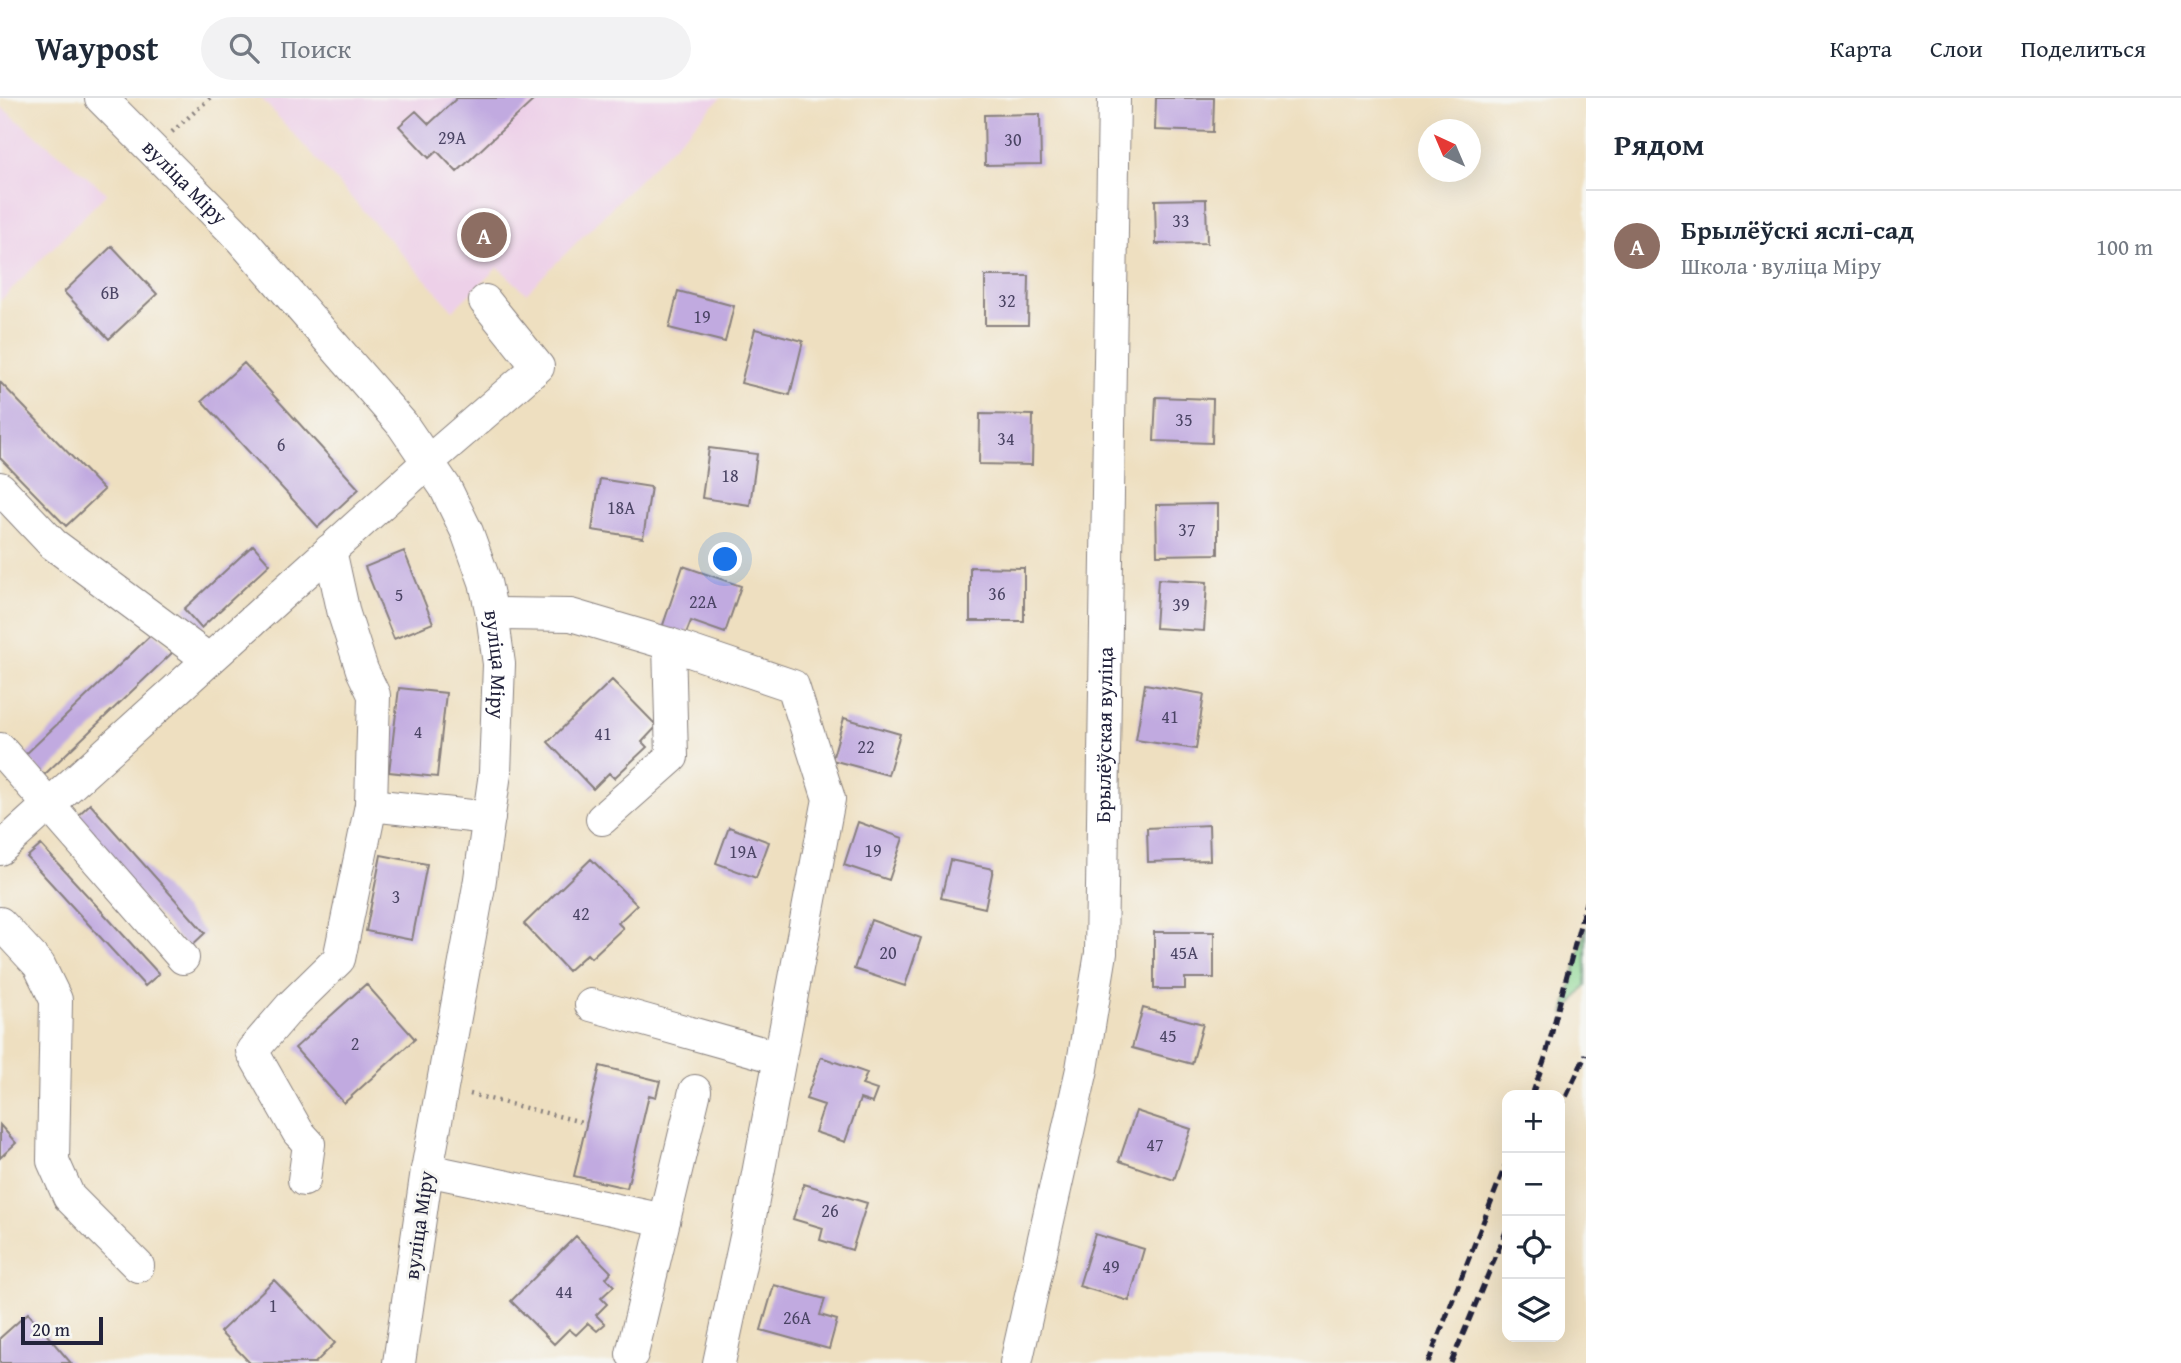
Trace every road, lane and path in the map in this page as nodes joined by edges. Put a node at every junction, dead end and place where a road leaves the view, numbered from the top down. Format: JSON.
{"nodes":[{"id":1,"x":101,"y":98,"type":"edge"},
{"id":2,"x":210,"y":98,"type":"edge"},
{"id":3,"x":1114,"y":98,"type":"edge"},
{"id":4,"x":171,"y":133,"type":"dead end"},
{"id":5,"x":485,"y":301,"type":"dead end"},
{"id":6,"x":429,"y":460,"type":"junction"},
{"id":7,"x":0,"y":488,"type":"edge"},
{"id":8,"x":330,"y":550,"type":"junction"},
{"id":9,"x":492,"y":614,"type":"junction"},
{"id":10,"x":669,"y":644,"type":"junction"},
{"id":11,"x":208,"y":659,"type":"junction"},
{"id":12,"x":0,"y":749,"type":"edge"},
{"id":13,"x":48,"y":803,"type":"junction"},
{"id":14,"x":371,"y":805,"type":"junction"},
{"id":15,"x":489,"y":818,"type":"junction"},
{"id":16,"x":602,"y":819,"type":"dead end"},
{"id":17,"x":0,"y":849,"type":"edge"},
{"id":18,"x":0,"y":923,"type":"edge"},
{"id":19,"x":183,"y":958,"type":"dead end"},
{"id":20,"x":592,"y":1005,"type":"dead end"},
{"id":21,"x":780,"y":1058,"type":"junction"},
{"id":22,"x":442,"y":1087,"type":"junction"},
{"id":23,"x":695,"y":1091,"type":"dead end"},
{"id":24,"x":586,"y":1123,"type":"dead end"},
{"id":25,"x":427,"y":1170,"type":"junction"},
{"id":26,"x":304,"y":1180,"type":"dead end"},
{"id":27,"x":664,"y":1220,"type":"junction"},
{"id":28,"x":138,"y":1266,"type":"dead end"},
{"id":29,"x":632,"y":1354,"type":"dead end"},
{"id":30,"x":399,"y":1363,"type":"edge"},
{"id":31,"x":719,"y":1363,"type":"edge"},
{"id":32,"x":1016,"y":1363,"type":"edge"}],
"edges":[{"from":1,"to":6,"type":"street","name":"вуліца Міру"},
{"from":2,"to":4,"type":"path"},
{"from":3,"to":32,"type":"street","name":"Брылёўская вуліца"},
{"from":5,"to":6,"type":"street"},
{"from":6,"to":8,"type":"street"},
{"from":6,"to":9,"type":"street","name":"вуліца Міру"},
{"from":7,"to":11,"type":"street"},
{"from":8,"to":11,"type":"street"},
{"from":8,"to":14,"type":"street"},
{"from":9,"to":10,"type":"street"},
{"from":9,"to":15,"type":"street","name":"вуліца Міру"},
{"from":10,"to":16,"type":"street"},
{"from":10,"to":21,"type":"street"},
{"from":11,"to":13,"type":"street"},
{"from":12,"to":13,"type":"street"},
{"from":13,"to":17,"type":"street"},
{"from":13,"to":19,"type":"street"},
{"from":14,"to":15,"type":"street"},
{"from":14,"to":26,"type":"street"},
{"from":15,"to":22,"type":"street","name":"вуліца Міру"},
{"from":18,"to":28,"type":"street"},
{"from":20,"to":21,"type":"street"},
{"from":21,"to":31,"type":"street"},
{"from":22,"to":24,"type":"path"},
{"from":22,"to":25,"type":"street","name":"вуліца Міру"},
{"from":23,"to":27,"type":"street"},
{"from":25,"to":27,"type":"street"},
{"from":25,"to":30,"type":"street","name":"вуліца Міру"},
{"from":27,"to":29,"type":"street"}]}
